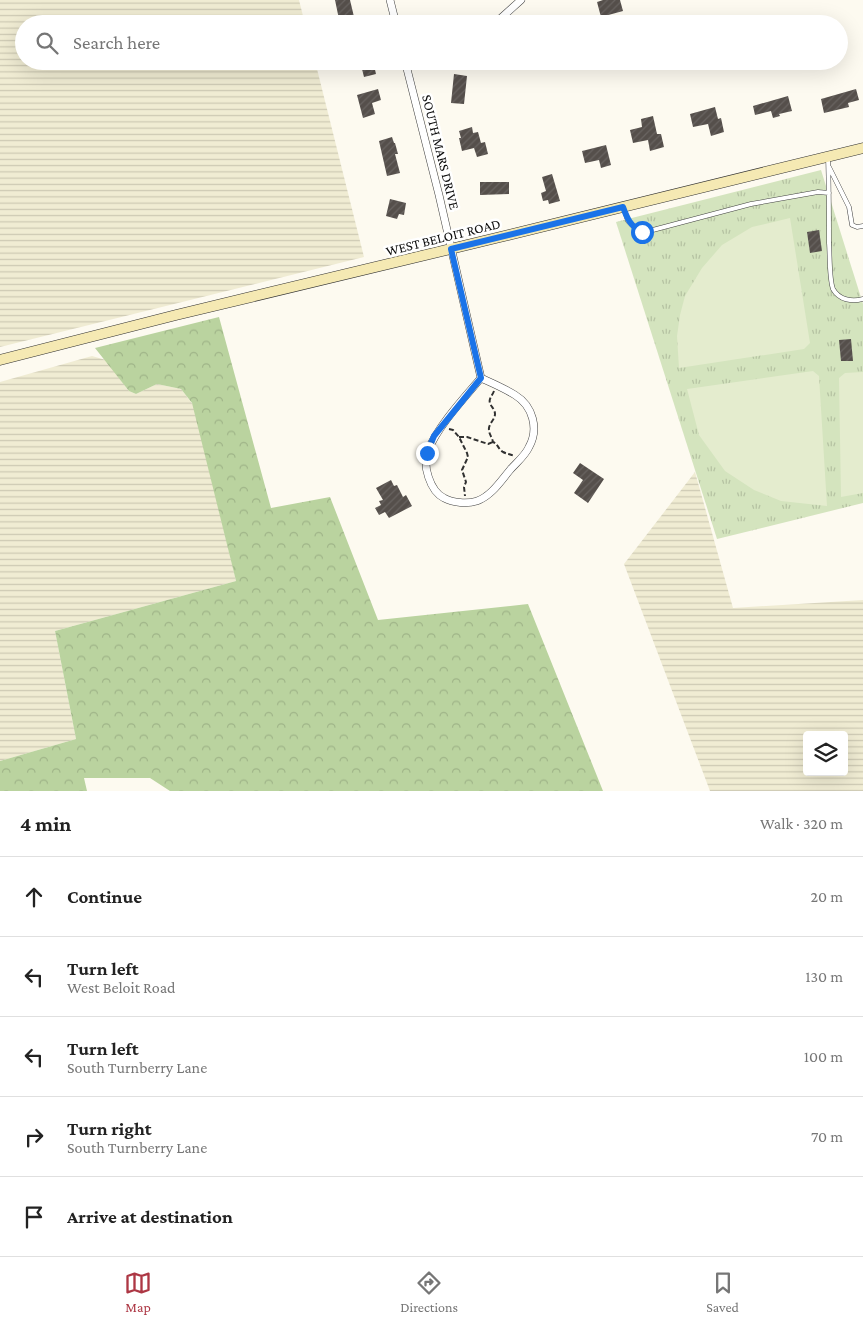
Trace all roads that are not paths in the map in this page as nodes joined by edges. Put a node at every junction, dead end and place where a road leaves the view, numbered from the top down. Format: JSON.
{"nodes":[{"id":1,"x":390,"y":0,"type":"edge"},
{"id":2,"x":521,"y":0,"type":"edge"},
{"id":3,"x":394,"y":15,"type":"edge"},
{"id":4,"x":504,"y":15,"type":"edge"},
{"id":5,"x":407,"y":70,"type":"edge"},
{"id":6,"x":863,"y":148,"type":"edge"},
{"id":7,"x":828,"y":161,"type":"junction"},
{"id":8,"x":829,"y":193,"type":"junction"},
{"id":9,"x":623,"y":207,"type":"junction"},
{"id":10,"x":863,"y":226,"type":"edge"},
{"id":11,"x":451,"y":249,"type":"junction"},
{"id":12,"x":863,"y":299,"type":"edge"},
{"id":13,"x":0,"y":360,"type":"edge"},
{"id":14,"x":481,"y":378,"type":"junction"}],
"edges":[{"from":1,"to":3,"type":"street"},
{"from":2,"to":4,"type":"street"},
{"from":5,"to":11,"type":"street","name":"SOUTH MARS DRIVE"},
{"from":6,"to":7,"type":"main road","name":"WEST BELOIT ROAD"},
{"from":7,"to":8,"type":"lane"},
{"from":7,"to":9,"type":"main road","name":"WEST BELOIT ROAD"},
{"from":7,"to":10,"type":"lane"},
{"from":8,"to":9,"type":"lane"},
{"from":8,"to":12,"type":"lane"},
{"from":9,"to":11,"type":"main road","name":"WEST BELOIT ROAD"},
{"from":11,"to":13,"type":"main road","name":"WEST BELOIT ROAD"},
{"from":11,"to":14,"type":"street","name":"SOUTH MARS DRIVE"},
{"from":14,"to":14,"type":"street"}]}
